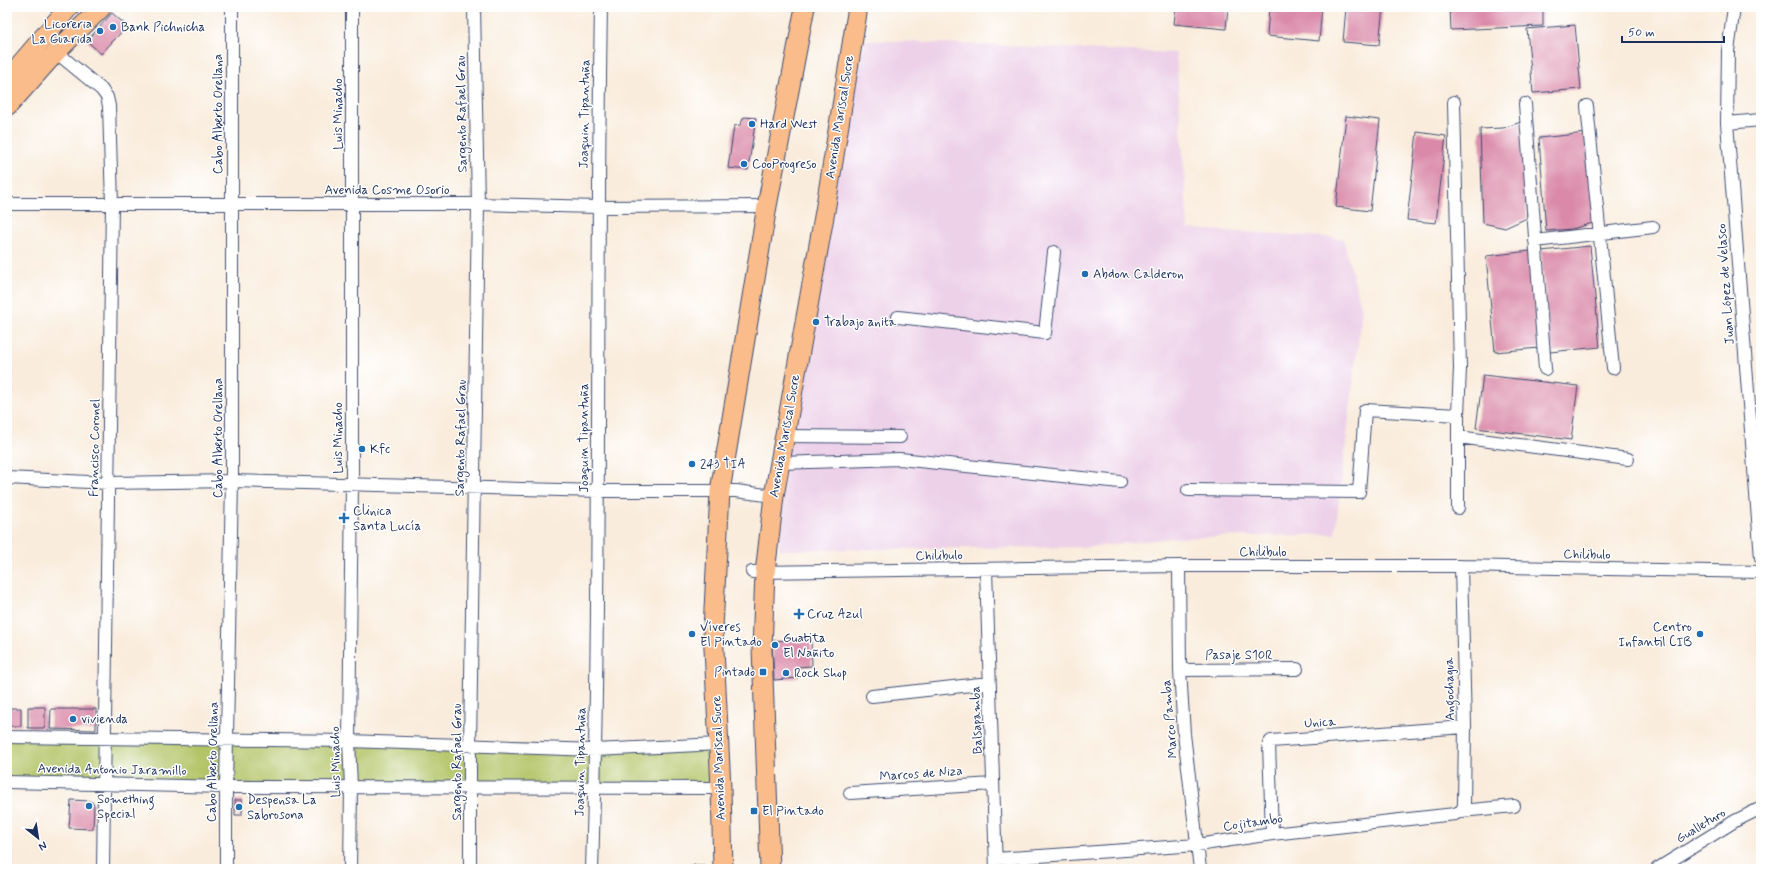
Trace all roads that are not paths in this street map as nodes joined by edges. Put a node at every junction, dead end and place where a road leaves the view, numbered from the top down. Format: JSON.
{"nodes":[{"id":1,"x":70,"y":7,"type":"edge"},
{"id":2,"x":102,"y":7,"type":"edge"},
{"id":3,"x":232,"y":7,"type":"edge"},
{"id":4,"x":352,"y":7,"type":"edge"},
{"id":5,"x":474,"y":7,"type":"edge"},
{"id":6,"x":601,"y":7,"type":"edge"},
{"id":7,"x":805,"y":7,"type":"edge"},
{"id":8,"x":858,"y":7,"type":"edge"},
{"id":9,"x":1734,"y":7,"type":"edge"},
{"id":10,"x":56,"y":52,"type":"junction"},
{"id":11,"x":7,"y":80,"type":"edge"},
{"id":12,"x":1454,"y":102,"type":"dead end"},
{"id":13,"x":1525,"y":104,"type":"dead end"},
{"id":14,"x":1587,"y":106,"type":"dead end"},
{"id":15,"x":7,"y":107,"type":"edge"},
{"id":16,"x":1761,"y":120,"type":"edge"},
{"id":17,"x":1728,"y":123,"type":"junction"},
{"id":18,"x":7,"y":204,"type":"edge"},
{"id":19,"x":112,"y":204,"type":"junction"},
{"id":20,"x":232,"y":204,"type":"junction"},
{"id":21,"x":352,"y":204,"type":"junction"},
{"id":22,"x":478,"y":204,"type":"junction"},
{"id":23,"x":598,"y":206,"type":"junction"},
{"id":24,"x":768,"y":206,"type":"junction"},
{"id":25,"x":1653,"y":227,"type":"dead end"},
{"id":26,"x":1535,"y":241,"type":"junction"},
{"id":27,"x":1054,"y":252,"type":"dead end"},
{"id":28,"x":898,"y":317,"type":"dead end"},
{"id":29,"x":1613,"y":368,"type":"dead end"},
{"id":30,"x":1545,"y":369,"type":"dead end"},
{"id":31,"x":1458,"y":415,"type":"junction"},
{"id":32,"x":785,"y":436,"type":"junction"},
{"id":33,"x":900,"y":437,"type":"dead end"},
{"id":34,"x":1458,"y":437,"type":"junction"},
{"id":35,"x":1628,"y":460,"type":"dead end"},
{"id":36,"x":780,"y":463,"type":"junction"},
{"id":37,"x":7,"y":478,"type":"edge"},
{"id":38,"x":232,"y":481,"type":"junction"},
{"id":39,"x":1120,"y":482,"type":"dead end"},
{"id":40,"x":109,"y":483,"type":"junction"},
{"id":41,"x":352,"y":483,"type":"junction"},
{"id":42,"x":475,"y":488,"type":"junction"},
{"id":43,"x":1188,"y":490,"type":"dead end"},
{"id":44,"x":598,"y":491,"type":"junction"},
{"id":45,"x":720,"y":491,"type":"junction"},
{"id":46,"x":774,"y":496,"type":"junction"},
{"id":47,"x":1458,"y":508,"type":"dead end"},
{"id":48,"x":1761,"y":558,"type":"edge"},
{"id":49,"x":1179,"y":566,"type":"junction"},
{"id":50,"x":1461,"y":566,"type":"junction"},
{"id":51,"x":986,"y":570,"type":"junction"},
{"id":52,"x":758,"y":572,"type":"junction"},
{"id":53,"x":1761,"y":572,"type":"edge"},
{"id":54,"x":1297,"y":669,"type":"dead end"},
{"id":55,"x":1180,"y":670,"type":"junction"},
{"id":56,"x":989,"y":683,"type":"junction"},
{"id":57,"x":872,"y":696,"type":"dead end"},
{"id":58,"x":1465,"y":727,"type":"junction"},
{"id":59,"x":7,"y":738,"type":"edge"},
{"id":60,"x":105,"y":738,"type":"junction"},
{"id":61,"x":227,"y":739,"type":"junction"},
{"id":62,"x":349,"y":741,"type":"junction"},
{"id":63,"x":719,"y":744,"type":"junction"},
{"id":64,"x":470,"y":746,"type":"junction"},
{"id":65,"x":595,"y":750,"type":"junction"},
{"id":66,"x":7,"y":782,"type":"edge"},
{"id":67,"x":103,"y":784,"type":"junction"},
{"id":68,"x":993,"y":784,"type":"junction"},
{"id":69,"x":226,"y":787,"type":"junction"},
{"id":70,"x":351,"y":787,"type":"junction"},
{"id":71,"x":470,"y":788,"type":"junction"},
{"id":72,"x":595,"y":788,"type":"junction"},
{"id":73,"x":721,"y":788,"type":"junction"},
{"id":74,"x":850,"y":793,"type":"dead end"},
{"id":75,"x":1514,"y":806,"type":"dead end"},
{"id":76,"x":1761,"y":808,"type":"edge"},
{"id":77,"x":1461,"y":811,"type":"junction"},
{"id":78,"x":1272,"y":834,"type":"junction"},
{"id":79,"x":1197,"y":845,"type":"junction"},
{"id":80,"x":996,"y":864,"type":"edge"},
{"id":81,"x":103,"y":869,"type":"edge"},
{"id":82,"x":226,"y":869,"type":"edge"},
{"id":83,"x":350,"y":869,"type":"edge"},
{"id":84,"x":470,"y":869,"type":"edge"},
{"id":85,"x":592,"y":869,"type":"edge"},
{"id":86,"x":723,"y":869,"type":"edge"},
{"id":87,"x":770,"y":869,"type":"edge"},
{"id":88,"x":1200,"y":869,"type":"edge"},
{"id":89,"x":1657,"y":869,"type":"edge"}],
"edges":[{"from":1,"to":11,"type":"main road"},
{"from":2,"to":10,"type":"main road"},
{"from":3,"to":20,"type":"street","name":"Cabo Alberto Orellana"},
{"from":4,"to":21,"type":"street","name":"Luis Minacho"},
{"from":5,"to":22,"type":"street","name":"Sargento Rafael Grau"},
{"from":6,"to":23,"type":"street","name":"Joaquin Tipantuña"},
{"from":7,"to":24,"type":"main road","name":"Avenida Mariscal Sucre"},
{"from":8,"to":32,"type":"main road","name":"Avenida Mariscal Sucre"},
{"from":9,"to":17,"type":"street","name":"Juan López de Velasco"},
{"from":10,"to":15,"type":"main road"},
{"from":10,"to":19,"type":"street","name":"Francisco Coronel"},
{"from":12,"to":31,"type":"street"},
{"from":13,"to":26,"type":"street"},
{"from":14,"to":29,"type":"street"},
{"from":16,"to":17,"type":"street"},
{"from":17,"to":48,"type":"street","name":"Juan López de Velasco"},
{"from":18,"to":19,"type":"street","name":"Avenida Cosme Osorio"},
{"from":19,"to":20,"type":"street","name":"Avenida Cosme Osorio"},
{"from":19,"to":40,"type":"street","name":"Francisco Coronel"},
{"from":20,"to":21,"type":"street","name":"Avenida Cosme Osorio"},
{"from":20,"to":38,"type":"street","name":"Cabo Alberto Orellana"},
{"from":21,"to":22,"type":"street","name":"Avenida Cosme Osorio"},
{"from":21,"to":41,"type":"street","name":"Luis Minacho"},
{"from":22,"to":23,"type":"street","name":"Avenida Cosme Osorio"},
{"from":22,"to":42,"type":"street","name":"Sargento Rafael Grau"},
{"from":23,"to":24,"type":"street","name":"Avenida Cosme Osorio"},
{"from":23,"to":44,"type":"street","name":"Joaquin Tipantuña"},
{"from":24,"to":45,"type":"main road","name":"Avenida Mariscal Sucre"},
{"from":25,"to":26,"type":"street"},
{"from":26,"to":30,"type":"street"},
{"from":27,"to":28,"type":"street"},
{"from":31,"to":34,"type":"street"},
{"from":31,"to":43,"type":"street"},
{"from":32,"to":33,"type":"street"},
{"from":32,"to":36,"type":"main road","name":"Avenida Mariscal Sucre"},
{"from":34,"to":35,"type":"street"},
{"from":34,"to":47,"type":"street"},
{"from":36,"to":39,"type":"street"},
{"from":36,"to":46,"type":"main road","name":"Avenida Mariscal Sucre"},
{"from":37,"to":40,"type":"street"},
{"from":38,"to":40,"type":"street"},
{"from":38,"to":41,"type":"street"},
{"from":38,"to":61,"type":"street","name":"Cabo Alberto Orellana"},
{"from":40,"to":60,"type":"street","name":"Francisco Coronel"},
{"from":41,"to":42,"type":"street"},
{"from":41,"to":62,"type":"street","name":"Luis Minacho"},
{"from":42,"to":44,"type":"street"},
{"from":42,"to":64,"type":"street","name":"Sargento Rafael Grau"},
{"from":44,"to":45,"type":"street"},
{"from":44,"to":65,"type":"street","name":"Joaquin Tipantuña"},
{"from":45,"to":46,"type":"street"},
{"from":45,"to":63,"type":"main road","name":"Avenida Mariscal Sucre"},
{"from":46,"to":52,"type":"main road","name":"Avenida Mariscal Sucre"},
{"from":49,"to":50,"type":"street","name":"Chilibulo"},
{"from":49,"to":51,"type":"street","name":"Chilibulo"},
{"from":49,"to":55,"type":"street","name":"Marco Pamba"},
{"from":50,"to":53,"type":"street","name":"Chilibulo"},
{"from":50,"to":58,"type":"street","name":"Angochagua"},
{"from":51,"to":52,"type":"street","name":"Chilibulo"},
{"from":51,"to":56,"type":"street","name":"Balsapamba"},
{"from":52,"to":87,"type":"main road","name":"Avenida Mariscal Sucre"},
{"from":54,"to":55,"type":"street","name":"Pasaje S10R"},
{"from":55,"to":79,"type":"street","name":"Marco Pamba"},
{"from":56,"to":57,"type":"street"},
{"from":56,"to":68,"type":"street","name":"Balsapamba"},
{"from":58,"to":77,"type":"street","name":"Angochagua"},
{"from":58,"to":78,"type":"street","name":"Unica"},
{"from":59,"to":60,"type":"street"},
{"from":60,"to":61,"type":"street"},
{"from":60,"to":67,"type":"street","name":"Francisco Coronel"},
{"from":61,"to":62,"type":"street"},
{"from":61,"to":69,"type":"street","name":"Cabo Alberto Orellana"},
{"from":62,"to":64,"type":"street"},
{"from":62,"to":70,"type":"street","name":"Luis Minacho"},
{"from":63,"to":65,"type":"street"},
{"from":63,"to":73,"type":"main road","name":"Avenida Mariscal Sucre"},
{"from":64,"to":65,"type":"street"},
{"from":64,"to":71,"type":"street","name":"Sargento Rafael Grau"},
{"from":65,"to":72,"type":"street","name":"Joaquin Tipantuña"},
{"from":66,"to":67,"type":"street","name":"Avenida Antonio Jaramillo"},
{"from":67,"to":69,"type":"street","name":"Avenida Antonio Jaramillo"},
{"from":67,"to":81,"type":"street","name":"Francisco Coronel"},
{"from":68,"to":74,"type":"street","name":"Marcos de Niza"},
{"from":68,"to":80,"type":"street","name":"Balsapamba"},
{"from":69,"to":70,"type":"street","name":"Avenida Antonio Jaramillo"},
{"from":69,"to":82,"type":"street","name":"Cabo Alberto Orellana"},
{"from":70,"to":71,"type":"street","name":"Avenida Antonio Jaramillo"},
{"from":70,"to":83,"type":"street","name":"Luis Minacho"},
{"from":71,"to":72,"type":"street","name":"Avenida Antonio Jaramillo"},
{"from":71,"to":84,"type":"street","name":"Sargento Rafael Grau"},
{"from":72,"to":73,"type":"street","name":"Avenida Antonio Jaramillo"},
{"from":72,"to":85,"type":"street","name":"Joaquin Tipantuña"},
{"from":73,"to":86,"type":"main road","name":"Avenida Mariscal Sucre"},
{"from":75,"to":77,"type":"street","name":"Cojitambo"},
{"from":76,"to":89,"type":"street","name":"Gualleturo"},
{"from":77,"to":78,"type":"street","name":"Cojitambo"},
{"from":78,"to":79,"type":"street","name":"Cojitambo"},
{"from":79,"to":80,"type":"street","name":"Cojitambo"},
{"from":79,"to":88,"type":"street","name":"Marco Pamba"}]}
